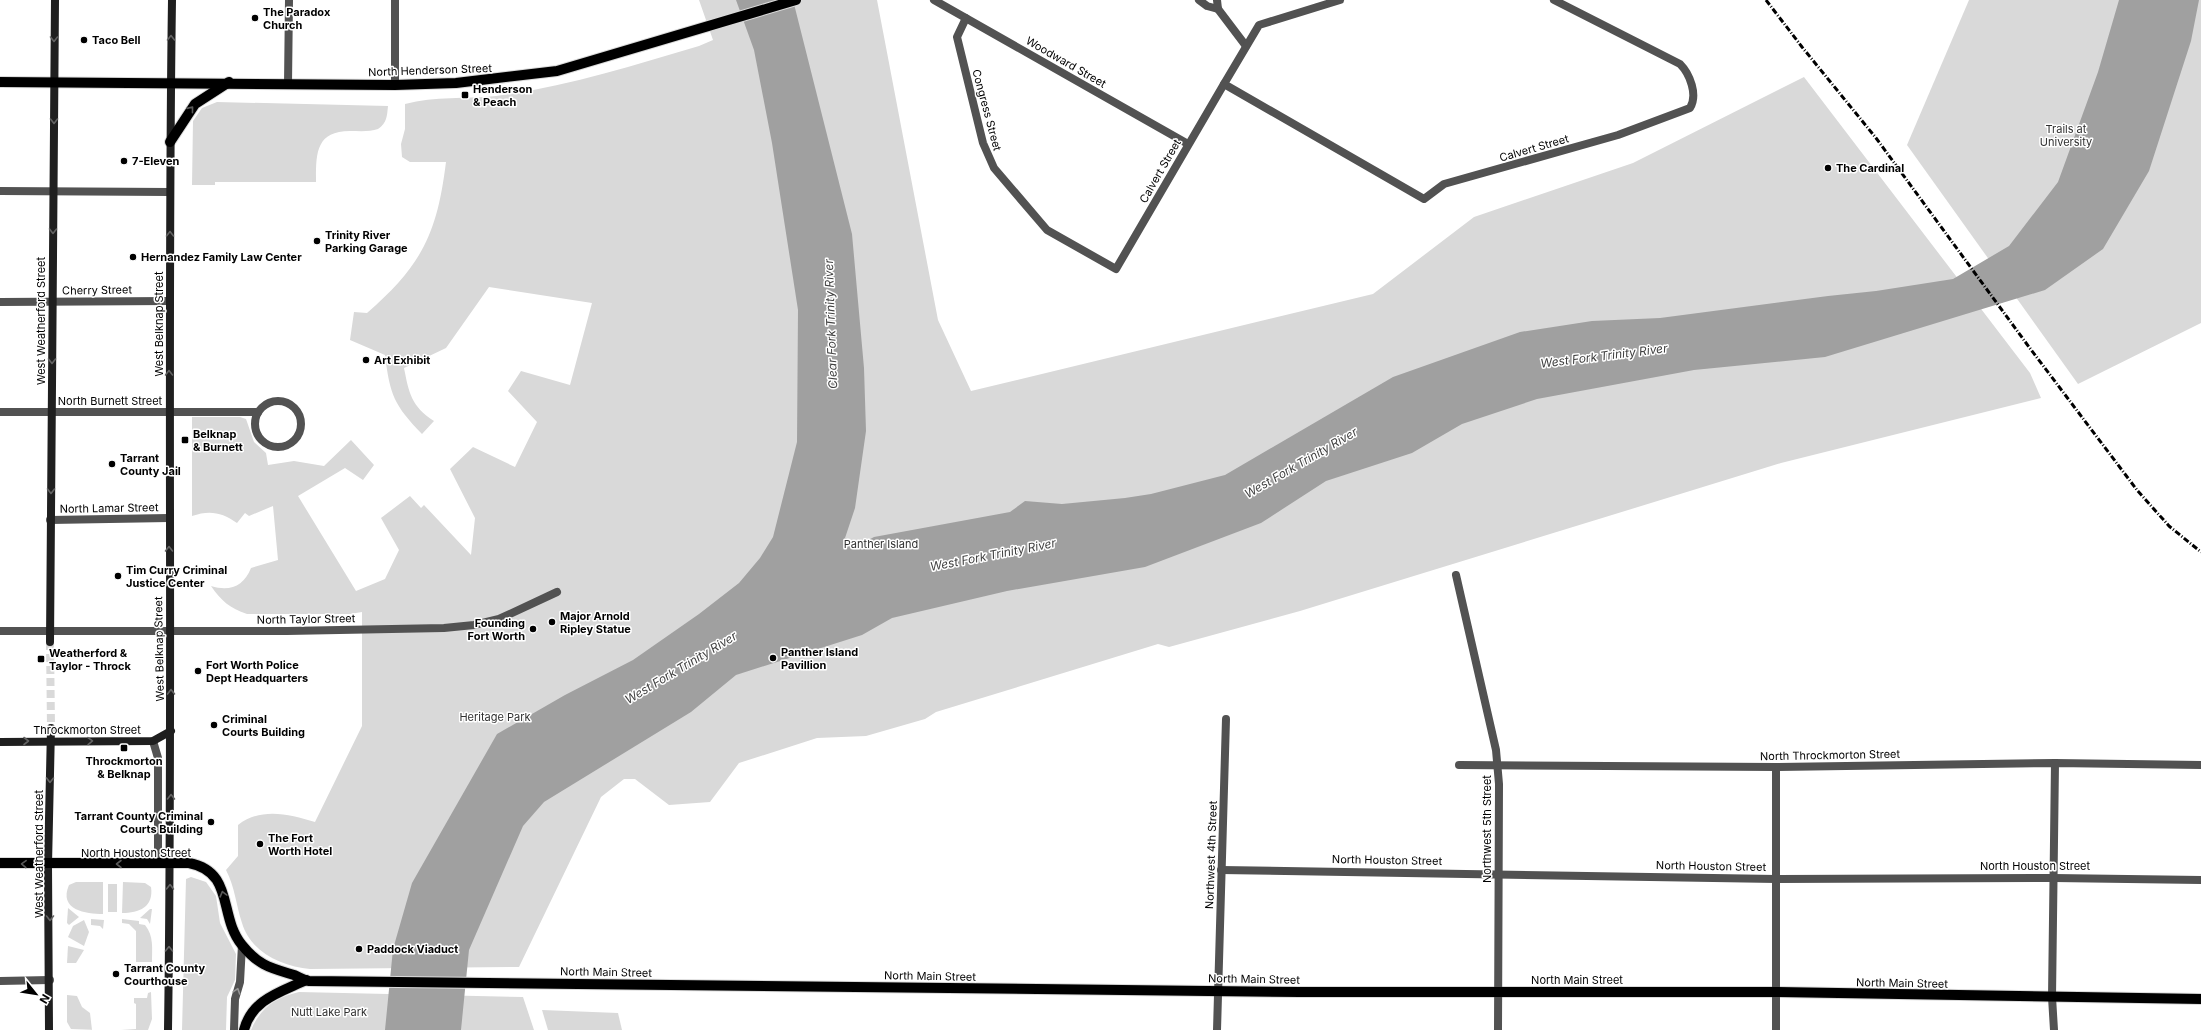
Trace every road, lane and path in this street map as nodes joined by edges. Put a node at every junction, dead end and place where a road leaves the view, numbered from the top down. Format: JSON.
{"nodes":[{"id":1,"x":55,"y":0,"type":"edge"},
{"id":2,"x":172,"y":0,"type":"edge"},
{"id":3,"x":289,"y":0,"type":"edge"},
{"id":4,"x":395,"y":0,"type":"edge"},
{"id":5,"x":796,"y":0,"type":"edge"},
{"id":6,"x":934,"y":0,"type":"edge"},
{"id":7,"x":1199,"y":0,"type":"edge"},
{"id":8,"x":1217,"y":0,"type":"edge"},
{"id":9,"x":1340,"y":0,"type":"edge"},
{"id":10,"x":1554,"y":0,"type":"edge"},
{"id":11,"x":1218,"y":9,"type":"junction"},
{"id":12,"x":966,"y":18,"type":"junction"},
{"id":13,"x":1246,"y":46,"type":"junction"},
{"id":14,"x":171,"y":79,"type":"junction"},
{"id":15,"x":0,"y":82,"type":"edge"},
{"id":16,"x":54,"y":82,"type":"junction"},
{"id":17,"x":229,"y":82,"type":"junction"},
{"id":18,"x":288,"y":84,"type":"junction"},
{"id":19,"x":1224,"y":84,"type":"junction"},
{"id":20,"x":395,"y":85,"type":"junction"},
{"id":21,"x":170,"y":142,"type":"junction"},
{"id":22,"x":1188,"y":144,"type":"junction"},
{"id":23,"x":0,"y":191,"type":"edge"},
{"id":24,"x":53,"y":192,"type":"junction"},
{"id":25,"x":170,"y":192,"type":"junction"},
{"id":26,"x":1116,"y":269,"type":"joint"},
{"id":27,"x":170,"y":301,"type":"junction"},
{"id":28,"x":0,"y":302,"type":"edge"},
{"id":29,"x":52,"y":302,"type":"junction"},
{"id":30,"x":0,"y":412,"type":"edge"},
{"id":31,"x":51,"y":412,"type":"junction"},
{"id":32,"x":169,"y":412,"type":"junction"},
{"id":33,"x":258,"y":412,"type":"junction"},
{"id":34,"x":169,"y":518,"type":"junction"},
{"id":35,"x":50,"y":520,"type":"junction"},
{"id":36,"x":1456,"y":575,"type":"dead end"},
{"id":37,"x":557,"y":592,"type":"dead end"},
{"id":38,"x":170,"y":630,"type":"junction"},
{"id":39,"x":0,"y":631,"type":"edge"},
{"id":40,"x":50,"y":631,"type":"junction"},
{"id":41,"x":50,"y":642,"type":"tunnel mouth"},
{"id":42,"x":1226,"y":719,"type":"dead end"},
{"id":43,"x":51,"y":728,"type":"tunnel mouth"},
{"id":44,"x":171,"y":731,"type":"junction"},
{"id":45,"x":51,"y":741,"type":"junction"},
{"id":46,"x":153,"y":741,"type":"junction"},
{"id":47,"x":0,"y":742,"type":"edge"},
{"id":48,"x":2055,"y":763,"type":"junction"},
{"id":49,"x":1459,"y":765,"type":"dead end"},
{"id":50,"x":1497,"y":765,"type":"junction"},
{"id":51,"x":2201,"y":765,"type":"edge"},
{"id":52,"x":1776,"y":767,"type":"junction"},
{"id":53,"x":0,"y":863,"type":"edge"},
{"id":54,"x":48,"y":864,"type":"junction"},
{"id":55,"x":158,"y":864,"type":"junction"},
{"id":56,"x":171,"y":864,"type":"junction"},
{"id":57,"x":1221,"y":870,"type":"junction"},
{"id":58,"x":1498,"y":874,"type":"junction"},
{"id":59,"x":2054,"y":878,"type":"junction"},
{"id":60,"x":1776,"y":879,"type":"junction"},
{"id":61,"x":2201,"y":880,"type":"edge"},
{"id":62,"x":242,"y":945,"type":"junction"},
{"id":63,"x":50,"y":980,"type":"junction"},
{"id":64,"x":307,"y":980,"type":"junction"},
{"id":65,"x":0,"y":981,"type":"edge"},
{"id":66,"x":1218,"y":991,"type":"junction"},
{"id":67,"x":1498,"y":992,"type":"junction"},
{"id":68,"x":1776,"y":992,"type":"junction"},
{"id":69,"x":2052,"y":998,"type":"junction"},
{"id":70,"x":2201,"y":999,"type":"edge"},
{"id":71,"x":49,"y":1030,"type":"edge"},
{"id":72,"x":168,"y":1030,"type":"edge"},
{"id":73,"x":234,"y":1030,"type":"edge"},
{"id":74,"x":244,"y":1030,"type":"edge"},
{"id":75,"x":1217,"y":1030,"type":"edge"},
{"id":76,"x":1498,"y":1030,"type":"edge"},
{"id":77,"x":1776,"y":1030,"type":"edge"},
{"id":78,"x":2054,"y":1030,"type":"edge"}],
"edges":[{"from":1,"to":16,"type":"main road","name":"West Weatherford Street","one_way":true},
{"from":14,"to":2,"type":"main road","name":"West Belknap Street","one_way":true},
{"from":3,"to":18,"type":"street"},
{"from":4,"to":20,"type":"street"},
{"from":5,"to":20,"type":"main road","name":"North Henderson Street"},
{"from":6,"to":12,"type":"street","name":"Woodward Street"},
{"from":7,"to":11,"type":"street"},
{"from":8,"to":11,"type":"street"},
{"from":9,"to":13,"type":"street","name":"Calvert Street"},
{"from":10,"to":19,"type":"street","name":"Calvert Street"},
{"from":11,"to":13,"type":"street"},
{"from":12,"to":22,"type":"street","name":"Woodward Street"},
{"from":12,"to":26,"type":"street","name":"Congress Street"},
{"from":13,"to":19,"type":"street","name":"Calvert Street"},
{"from":14,"to":16,"type":"main road","name":"North Henderson Street"},
{"from":14,"to":17,"type":"main road","name":"North Henderson Street"},
{"from":14,"to":21,"type":"main road","name":"West Belknap Street"},
{"from":15,"to":16,"type":"main road","name":"North Henderson Street"},
{"from":16,"to":24,"type":"main road","name":"West Weatherford Street","one_way":true},
{"from":17,"to":18,"type":"main road","name":"North Henderson Street"},
{"from":21,"to":17,"type":"main road","one_way":true},
{"from":18,"to":20,"type":"main road","name":"North Henderson Street"},
{"from":19,"to":22,"type":"street","name":"Calvert Street"},
{"from":21,"to":25,"type":"main road","name":"West Belknap Street"},
{"from":22,"to":26,"type":"street","name":"Calvert Street"},
{"from":23,"to":24,"type":"street"},
{"from":24,"to":25,"type":"street"},
{"from":24,"to":29,"type":"main road","name":"West Weatherford Street","one_way":true},
{"from":27,"to":25,"type":"main road","name":"West Belknap Street","one_way":true},
{"from":27,"to":29,"type":"street","name":"Cherry Street"},
{"from":32,"to":27,"type":"main road","name":"West Belknap Street","one_way":true},
{"from":28,"to":29,"type":"street","name":"Cherry Street"},
{"from":29,"to":31,"type":"main road","name":"West Weatherford Street","one_way":true},
{"from":30,"to":31,"type":"street","name":"North Burnett Street"},
{"from":31,"to":32,"type":"street","name":"North Burnett Street"},
{"from":31,"to":35,"type":"main road","name":"West Weatherford Street","one_way":true},
{"from":32,"to":33,"type":"street","name":"North Burnett Street"},
{"from":32,"to":34,"type":"main road","name":"West Belknap Street"},
{"from":33,"to":33,"type":"street"},
{"from":34,"to":35,"type":"street","name":"North Lamar Street"},
{"from":38,"to":34,"type":"main road","name":"West Belknap Street","one_way":true},
{"from":35,"to":40,"type":"main road","name":"West Weatherford Street"},
{"from":36,"to":50,"type":"street","name":"Northwest 5th Street"},
{"from":37,"to":38,"type":"street","name":"North Taylor Street"},
{"from":38,"to":40,"type":"street","name":"North Taylor Street"},
{"from":44,"to":38,"type":"main road","name":"West Belknap Street","one_way":true},
{"from":39,"to":40,"type":"street","name":"North Taylor Street"},
{"from":40,"to":41,"type":"main road","name":"West Weatherford Street"},
{"from":42,"to":57,"type":"street","name":"Northwest 4th Street"},
{"from":43,"to":45,"type":"main road","name":"West Weatherford Street"},
{"from":44,"to":46,"type":"main road","name":"Throckmorton Street"},
{"from":56,"to":44,"type":"main road","name":"West Belknap Street","one_way":true},
{"from":45,"to":46,"type":"main road","name":"Throckmorton Street","one_way":true},
{"from":47,"to":45,"type":"main road","name":"Throckmorton Street","one_way":true},
{"from":45,"to":54,"type":"main road","name":"West Weatherford Street","one_way":true},
{"from":46,"to":55,"type":"street"},
{"from":48,"to":51,"type":"street","name":"North Throckmorton Street"},
{"from":48,"to":52,"type":"street","name":"North Throckmorton Street"},
{"from":48,"to":59,"type":"street"},
{"from":49,"to":50,"type":"street","name":"North Throckmorton Street"},
{"from":50,"to":52,"type":"street","name":"North Throckmorton Street"},
{"from":50,"to":58,"type":"street","name":"Northwest 5th Street"},
{"from":52,"to":60,"type":"street"},
{"from":54,"to":53,"type":"main road","name":"North Houston Street","one_way":true},
{"from":55,"to":54,"type":"main road","name":"North Houston Street","one_way":true},
{"from":54,"to":63,"type":"main road","name":"West Weatherford Street","one_way":true},
{"from":55,"to":56,"type":"main road","name":"North Houston Street"},
{"from":62,"to":56,"type":"main road","name":"North Houston Street","one_way":true},
{"from":72,"to":56,"type":"main road","name":"West Belknap Street","one_way":true},
{"from":57,"to":58,"type":"street","name":"North Houston Street"},
{"from":57,"to":66,"type":"street","name":"Northwest 4th Street"},
{"from":58,"to":60,"type":"street","name":"North Houston Street"},
{"from":58,"to":67,"type":"street","name":"Northwest 5th Street"},
{"from":59,"to":60,"type":"street","name":"North Houston Street"},
{"from":59,"to":61,"type":"street","name":"North Houston Street"},
{"from":59,"to":69,"type":"street"},
{"from":60,"to":68,"type":"street"},
{"from":62,"to":64,"type":"main road","name":"North Houston Street"},
{"from":73,"to":62,"type":"street","one_way":true},
{"from":63,"to":65,"type":"street"},
{"from":63,"to":71,"type":"main road","name":"West Weatherford Street"},
{"from":64,"to":66,"type":"main road","name":"North Main Street"},
{"from":64,"to":74,"type":"main road"},
{"from":66,"to":67,"type":"main road","name":"North Main Street"},
{"from":66,"to":75,"type":"street","name":"Northwest 4th Street"},
{"from":67,"to":68,"type":"main road","name":"North Main Street"},
{"from":67,"to":76,"type":"street","name":"Northwest 5th Street"},
{"from":68,"to":69,"type":"main road","name":"North Main Street"},
{"from":68,"to":77,"type":"street"},
{"from":69,"to":70,"type":"main road","name":"North Main Street"},
{"from":69,"to":78,"type":"street"}]}
